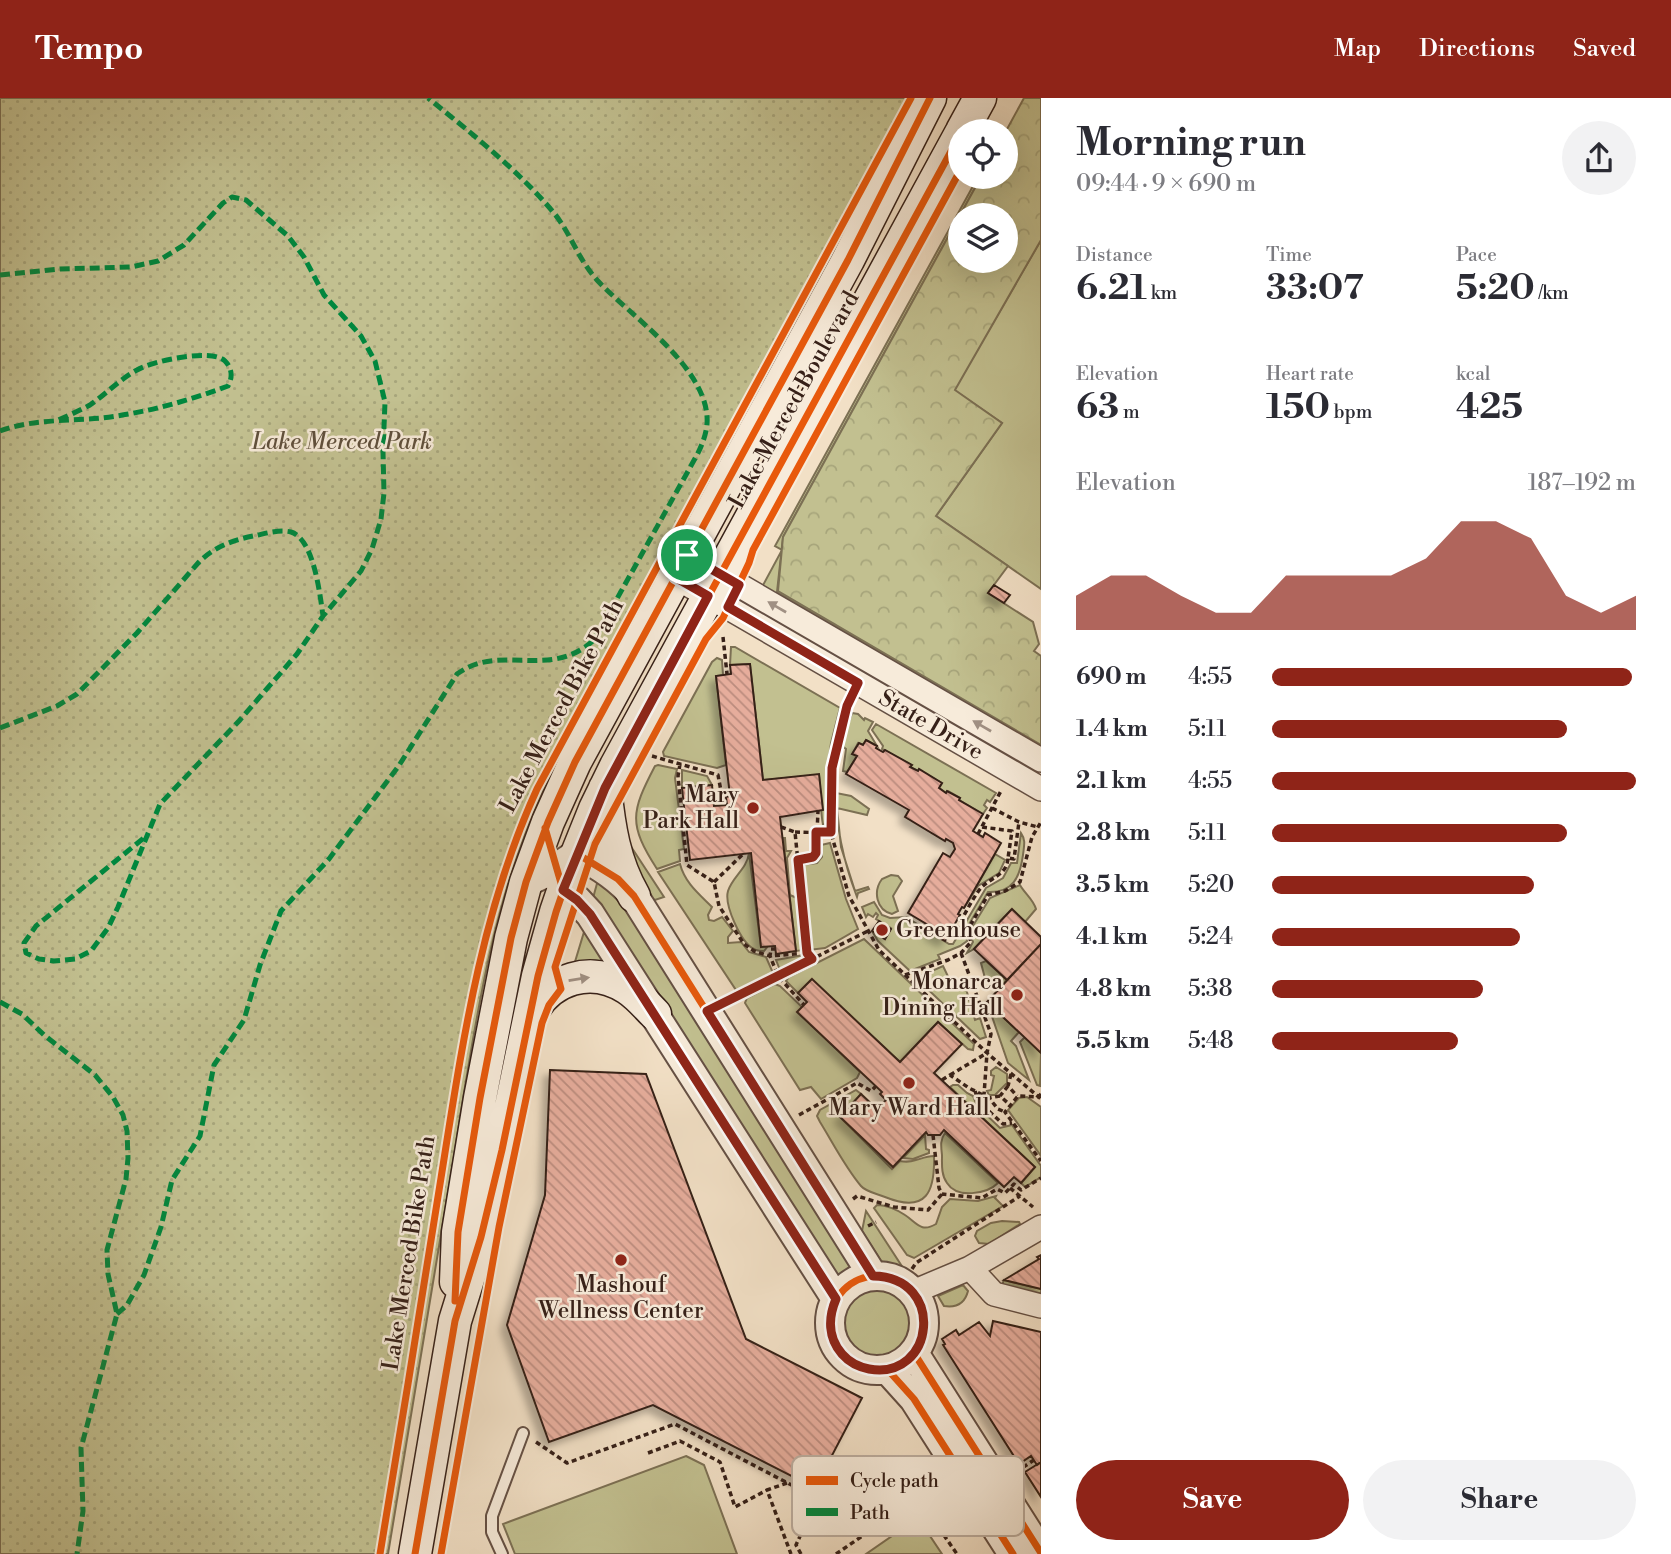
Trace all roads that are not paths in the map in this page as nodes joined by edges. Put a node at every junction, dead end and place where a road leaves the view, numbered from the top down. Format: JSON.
{"nodes":[{"id":1,"x":930,"y":98,"type":"edge"},
{"id":2,"x":980,"y":98,"type":"edge"},
{"id":3,"x":968,"y":119,"type":"edge"},
{"id":4,"x":948,"y":156,"type":"edge"},
{"id":5,"x":681,"y":566,"type":"junction"},
{"id":6,"x":714,"y":585,"type":"junction"},
{"id":7,"x":1041,"y":760,"type":"edge"},
{"id":8,"x":605,"y":788,"type":"junction"},
{"id":9,"x":1041,"y":789,"type":"edge"},
{"id":10,"x":545,"y":828,"type":"junction"},
{"id":11,"x":565,"y":870,"type":"junction"},
{"id":12,"x":526,"y":882,"type":"junction"},
{"id":13,"x":634,"y":895,"type":"junction"},
{"id":14,"x":655,"y":1014,"type":"junction"},
{"id":15,"x":528,"y":1019,"type":"junction"},
{"id":16,"x":1041,"y":1227,"type":"edge"},
{"id":17,"x":970,"y":1268,"type":"junction"},
{"id":18,"x":873,"y":1276,"type":"junction"},
{"id":19,"x":912,"y":1281,"type":"junction"},
{"id":20,"x":836,"y":1299,"type":"junction"},
{"id":21,"x":1041,"y":1306,"type":"edge"},
{"id":22,"x":455,"y":1321,"type":"junction"},
{"id":23,"x":914,"y":1353,"type":"junction"},
{"id":24,"x":887,"y":1369,"type":"junction"},
{"id":25,"x":523,"y":1433,"type":"road end"},
{"id":26,"x":950,"y":1456,"type":"edge"},
{"id":27,"x":979,"y":1456,"type":"edge"},
{"id":28,"x":1024,"y":1526,"type":"edge"},
{"id":29,"x":1002,"y":1536,"type":"edge"},
{"id":30,"x":1041,"y":1553,"type":"edge"},
{"id":31,"x":415,"y":1554,"type":"edge"},
{"id":32,"x":502,"y":1554,"type":"edge"},
{"id":33,"x":1013,"y":1554,"type":"edge"}],
"edges":[{"from":1,"to":5,"type":"main road","name":"Lake Merced Boulevard"},
{"from":2,"to":3,"type":"main road","name":"Lake Merced Boulevard"},
{"from":4,"to":6,"type":"main road","name":"Lake Merced Boulevard"},
{"from":5,"to":6,"type":"street","name":"State Drive"},
{"from":5,"to":10,"type":"main road","name":"Lake Merced Boulevard"},
{"from":7,"to":6,"type":"street","name":"State Drive","one_way":true},
{"from":6,"to":8,"type":"main road","name":"Lake Merced Boulevard"},
{"from":6,"to":9,"type":"street","name":"State Drive"},
{"from":8,"to":11,"type":"main road","name":"Lake Merced Boulevard"},
{"from":8,"to":13,"type":"main road"},
{"from":10,"to":11,"type":"street"},
{"from":10,"to":12,"type":"main road","name":"Lake Merced Boulevard"},
{"from":11,"to":12,"type":"street"},
{"from":11,"to":13,"type":"street"},
{"from":11,"to":14,"type":"street"},
{"from":11,"to":15,"type":"main road","name":"Lake Merced Boulevard"},
{"from":12,"to":22,"type":"main road","name":"Lake Merced Boulevard"},
{"from":13,"to":18,"type":"street"},
{"from":15,"to":14,"type":"main road","one_way":true},
{"from":14,"to":20,"type":"street"},
{"from":15,"to":22,"type":"main road","name":"Lake Merced Boulevard"},
{"from":16,"to":17,"type":"street"},
{"from":17,"to":19,"type":"street"},
{"from":17,"to":21,"type":"street"},
{"from":18,"to":19,"type":"street"},
{"from":18,"to":20,"type":"street"},
{"from":19,"to":23,"type":"street"},
{"from":20,"to":24,"type":"street"},
{"from":22,"to":31,"type":"main road","name":"Lake Merced Boulevard"},
{"from":23,"to":24,"type":"street"},
{"from":23,"to":27,"type":"street"},
{"from":24,"to":26,"type":"street"},
{"from":25,"to":32,"type":"lane"},
{"from":28,"to":30,"type":"street"},
{"from":29,"to":33,"type":"street"}]}
